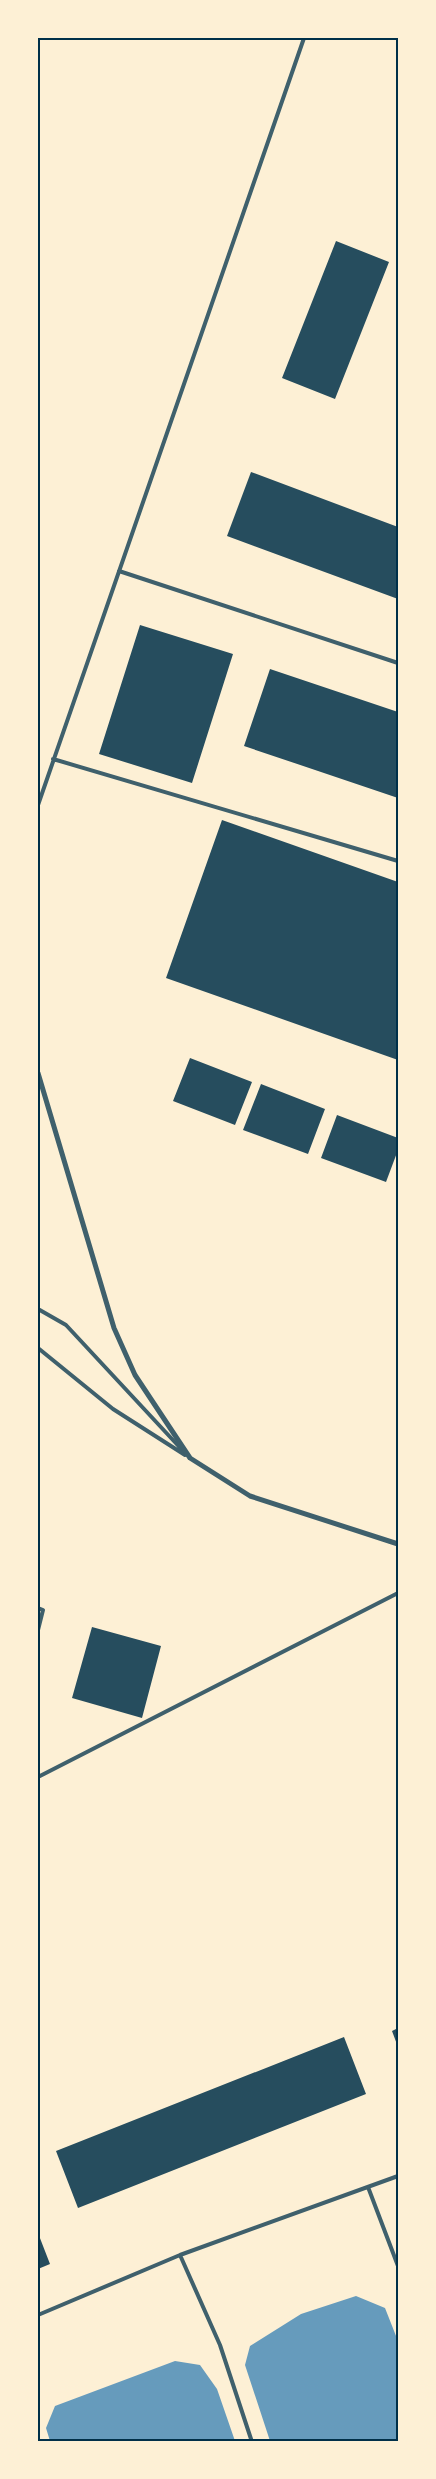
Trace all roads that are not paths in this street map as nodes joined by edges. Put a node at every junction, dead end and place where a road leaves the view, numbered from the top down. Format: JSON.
{"nodes":[{"id":1,"x":304,"y":38,"type":"edge"},
{"id":2,"x":119,"y":570,"type":"junction"},
{"id":3,"x":398,"y":663,"type":"edge"},
{"id":4,"x":53,"y":759,"type":"junction"},
{"id":5,"x":38,"y":804,"type":"edge"},
{"id":6,"x":398,"y":861,"type":"edge"},
{"id":7,"x":38,"y":1073,"type":"edge"},
{"id":8,"x":38,"y":1308,"type":"edge"},
{"id":9,"x":38,"y":1348,"type":"edge"},
{"id":10,"x":190,"y":1458,"type":"junction"},
{"id":11,"x":398,"y":1544,"type":"edge"},
{"id":12,"x":398,"y":1593,"type":"edge"},
{"id":13,"x":38,"y":1608,"type":"edge"},
{"id":14,"x":38,"y":1630,"type":"edge"},
{"id":15,"x":38,"y":1777,"type":"edge"},
{"id":16,"x":398,"y":2176,"type":"edge"},
{"id":17,"x":368,"y":2187,"type":"junction"},
{"id":18,"x":180,"y":2254,"type":"junction"},
{"id":19,"x":398,"y":2266,"type":"edge"},
{"id":20,"x":38,"y":2315,"type":"edge"},
{"id":21,"x":252,"y":2442,"type":"edge"}],
"edges":[{"from":1,"to":2,"type":"lane"},
{"from":2,"to":3,"type":"lane"},
{"from":2,"to":4,"type":"lane"},
{"from":4,"to":5,"type":"lane"},
{"from":4,"to":6,"type":"lane"},
{"from":7,"to":10,"type":"street"},
{"from":8,"to":10,"type":"lane"},
{"from":9,"to":10,"type":"lane"},
{"from":10,"to":11,"type":"street"},
{"from":12,"to":15,"type":"lane"},
{"from":13,"to":14,"type":"lane"},
{"from":16,"to":17,"type":"lane"},
{"from":17,"to":18,"type":"lane"},
{"from":17,"to":19,"type":"lane"},
{"from":18,"to":20,"type":"lane"},
{"from":18,"to":21,"type":"lane"}]}
